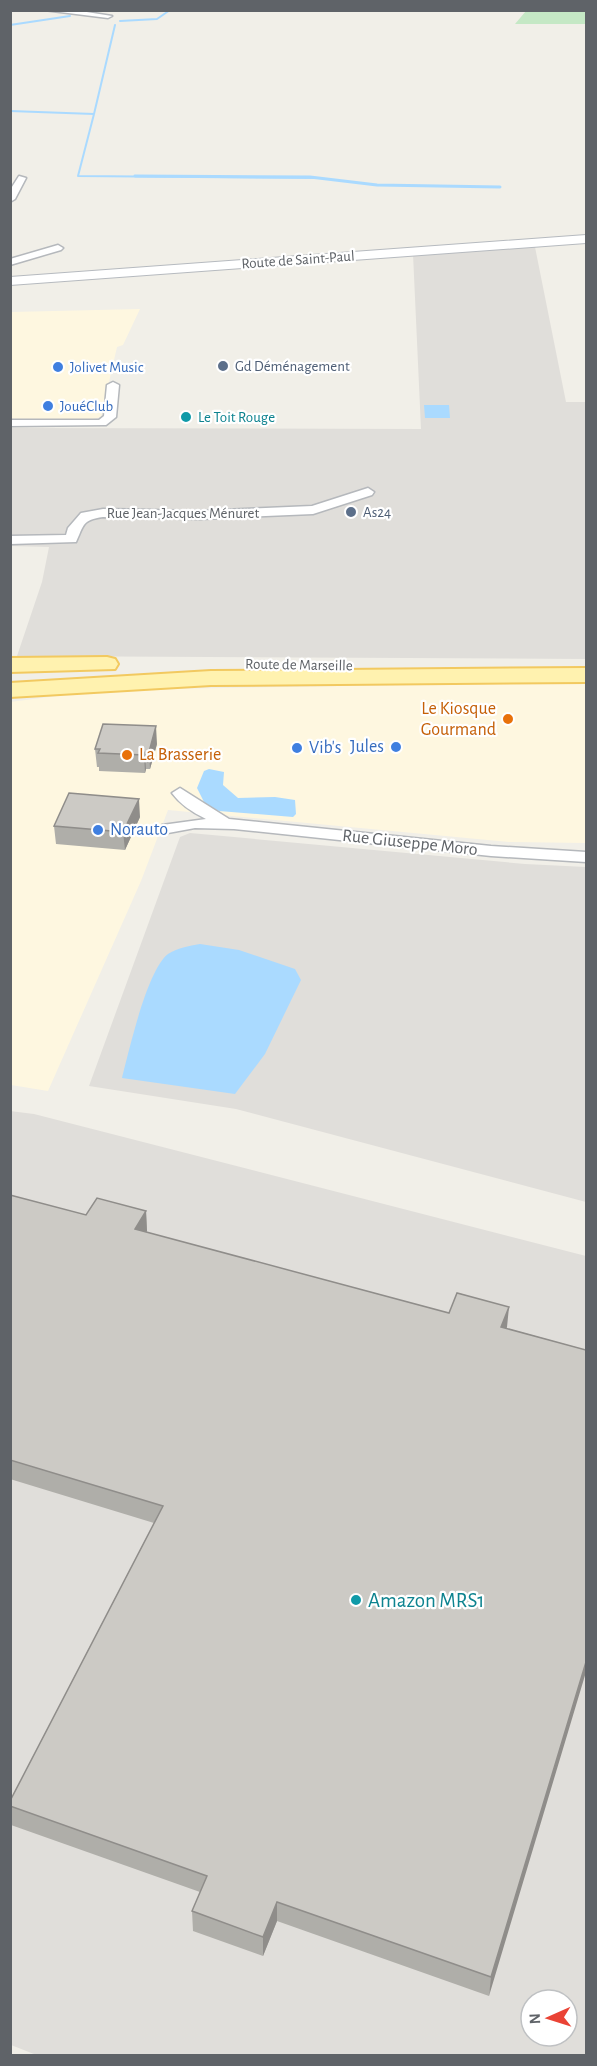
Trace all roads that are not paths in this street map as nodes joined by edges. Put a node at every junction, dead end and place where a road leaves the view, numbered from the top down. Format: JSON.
{"nodes":[{"id":1,"x":47,"y":10,"type":"edge"},
{"id":2,"x":108,"y":16,"type":"edge"},
{"id":3,"x":22,"y":178,"type":"dead end"},
{"id":4,"x":10,"y":199,"type":"edge"},
{"id":5,"x":586,"y":239,"type":"edge"},
{"id":6,"x":58,"y":248,"type":"dead end"},
{"id":7,"x":10,"y":262,"type":"edge"},
{"id":8,"x":10,"y":268,"type":"edge"},
{"id":9,"x":16,"y":281,"type":"edge"},
{"id":10,"x":113,"y":385,"type":"dead end"},
{"id":11,"x":10,"y":423,"type":"edge"},
{"id":12,"x":368,"y":492,"type":"dead end"},
{"id":13,"x":10,"y":540,"type":"edge"},
{"id":14,"x":10,"y":665,"type":"edge"},
{"id":15,"x":586,"y":668,"type":"edge"},
{"id":16,"x":586,"y":675,"type":"edge"},
{"id":17,"x":10,"y":676,"type":"edge"},
{"id":18,"x":211,"y":678,"type":"junction"},
{"id":19,"x":10,"y":690,"type":"edge"},
{"id":20,"x":180,"y":793,"type":"dead end"},
{"id":21,"x":234,"y":824,"type":"junction"},
{"id":22,"x":168,"y":828,"type":"dead end"},
{"id":23,"x":586,"y":857,"type":"edge"}],
"edges":[{"from":1,"to":2,"type":"street"},
{"from":3,"to":4,"type":"street"},
{"from":5,"to":9,"type":"street","name":"Route de Saint-Paul"},
{"from":6,"to":7,"type":"street"},
{"from":8,"to":9,"type":"street"},
{"from":10,"to":11,"type":"street"},
{"from":12,"to":13,"type":"street","name":"Rue Jean-Jacques Ménuret"},
{"from":14,"to":15,"type":"main road","name":"Route de Marseille"},
{"from":16,"to":18,"type":"main road","name":"Route de Marseille"},
{"from":17,"to":18,"type":"main road"},
{"from":18,"to":19,"type":"main road"},
{"from":20,"to":21,"type":"street","name":"Rue Giuseppe Moro"},
{"from":21,"to":22,"type":"street","name":"Rue Giuseppe Moro"},
{"from":21,"to":23,"type":"street","name":"Rue Giuseppe Moro"}]}
